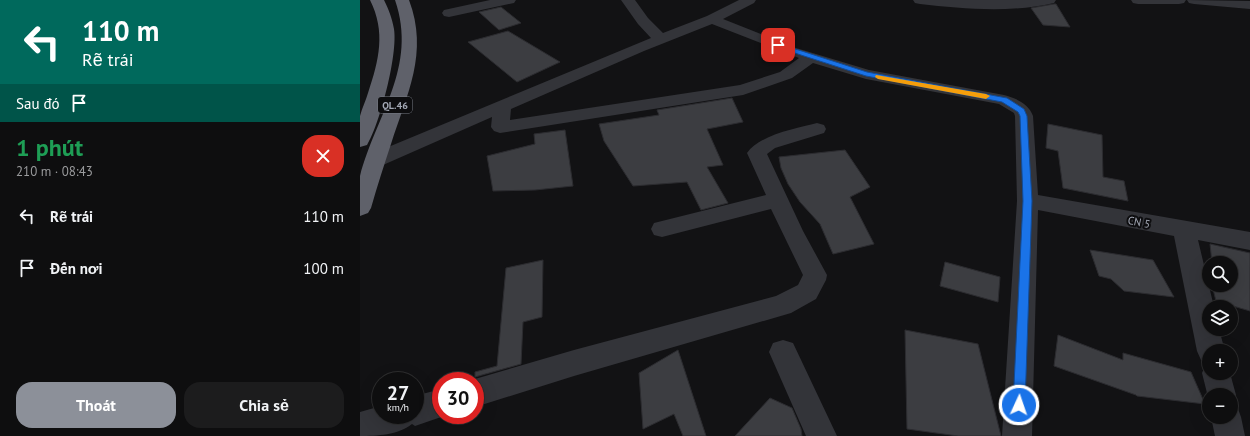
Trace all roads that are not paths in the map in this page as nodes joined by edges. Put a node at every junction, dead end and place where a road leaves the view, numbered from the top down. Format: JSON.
{"nodes":[{"id":1,"x":377,"y":0,"type":"edge"},
{"id":2,"x":402,"y":0,"type":"edge"},
{"id":3,"x":509,"y":0,"type":"edge"},
{"id":4,"x":628,"y":0,"type":"edge"},
{"id":5,"x":749,"y":0,"type":"edge"},
{"id":6,"x":920,"y":0,"type":"edge"},
{"id":7,"x":1049,"y":0,"type":"edge"},
{"id":8,"x":1138,"y":0,"type":"edge"},
{"id":9,"x":1179,"y":0,"type":"edge"},
{"id":10,"x":1194,"y":0,"type":"edge"},
{"id":11,"x":1250,"y":5,"type":"edge"},
{"id":12,"x":449,"y":13,"type":"dead end"},
{"id":13,"x":712,"y":19,"type":"junction"},
{"id":14,"x":661,"y":39,"type":"junction"},
{"id":15,"x":811,"y":57,"type":"junction"},
{"id":16,"x":503,"y":106,"type":"junction"},
{"id":17,"x":817,"y":129,"type":"dead end"},
{"id":18,"x":361,"y":135,"type":"edge"},
{"id":19,"x":376,"y":160,"type":"junction"},
{"id":20,"x":778,"y":200,"type":"junction"},
{"id":21,"x":1028,"y":201,"type":"junction"},
{"id":22,"x":360,"y":208,"type":"edge"},
{"id":23,"x":662,"y":229,"type":"dead end"},
{"id":24,"x":1184,"y":230,"type":"junction"},
{"id":25,"x":1250,"y":242,"type":"edge"},
{"id":26,"x":1209,"y":344,"type":"edge"},
{"id":27,"x":784,"y":352,"type":"dead end"},
{"id":28,"x":484,"y":390,"type":"edge"},
{"id":29,"x":372,"y":423,"type":"edge"},
{"id":30,"x":1227,"y":424,"type":"edge"},
{"id":31,"x":360,"y":427,"type":"edge"},
{"id":32,"x":822,"y":436,"type":"edge"},
{"id":33,"x":1017,"y":436,"type":"edge"},
{"id":34,"x":1230,"y":436,"type":"edge"}],
"edges":[{"from":1,"to":18,"type":"highway","number":"QL.46"},
{"from":2,"to":19,"type":"highway","number":"QL.46"},
{"from":3,"to":12,"type":"street"},
{"from":4,"to":14,"type":"street"},
{"from":5,"to":13,"type":"street"},
{"from":6,"to":7,"type":"street"},
{"from":8,"to":9,"type":"street"},
{"from":10,"to":11,"type":"street"},
{"from":13,"to":14,"type":"street"},
{"from":13,"to":15,"type":"street"},
{"from":14,"to":16,"type":"street"},
{"from":15,"to":16,"type":"street"},
{"from":15,"to":21,"type":"street"},
{"from":16,"to":19,"type":"street"},
{"from":17,"to":20,"type":"street"},
{"from":19,"to":22,"type":"highway","number":"QL.46"},
{"from":20,"to":23,"type":"street"},
{"from":20,"to":28,"type":"street"},
{"from":21,"to":24,"type":"street","name":"CN 5"},
{"from":21,"to":33,"type":"street"},
{"from":24,"to":25,"type":"street","name":"CN 5"},
{"from":24,"to":26,"type":"street"},
{"from":27,"to":32,"type":"street"},
{"from":29,"to":31,"type":"street"},
{"from":30,"to":34,"type":"street"}]}
